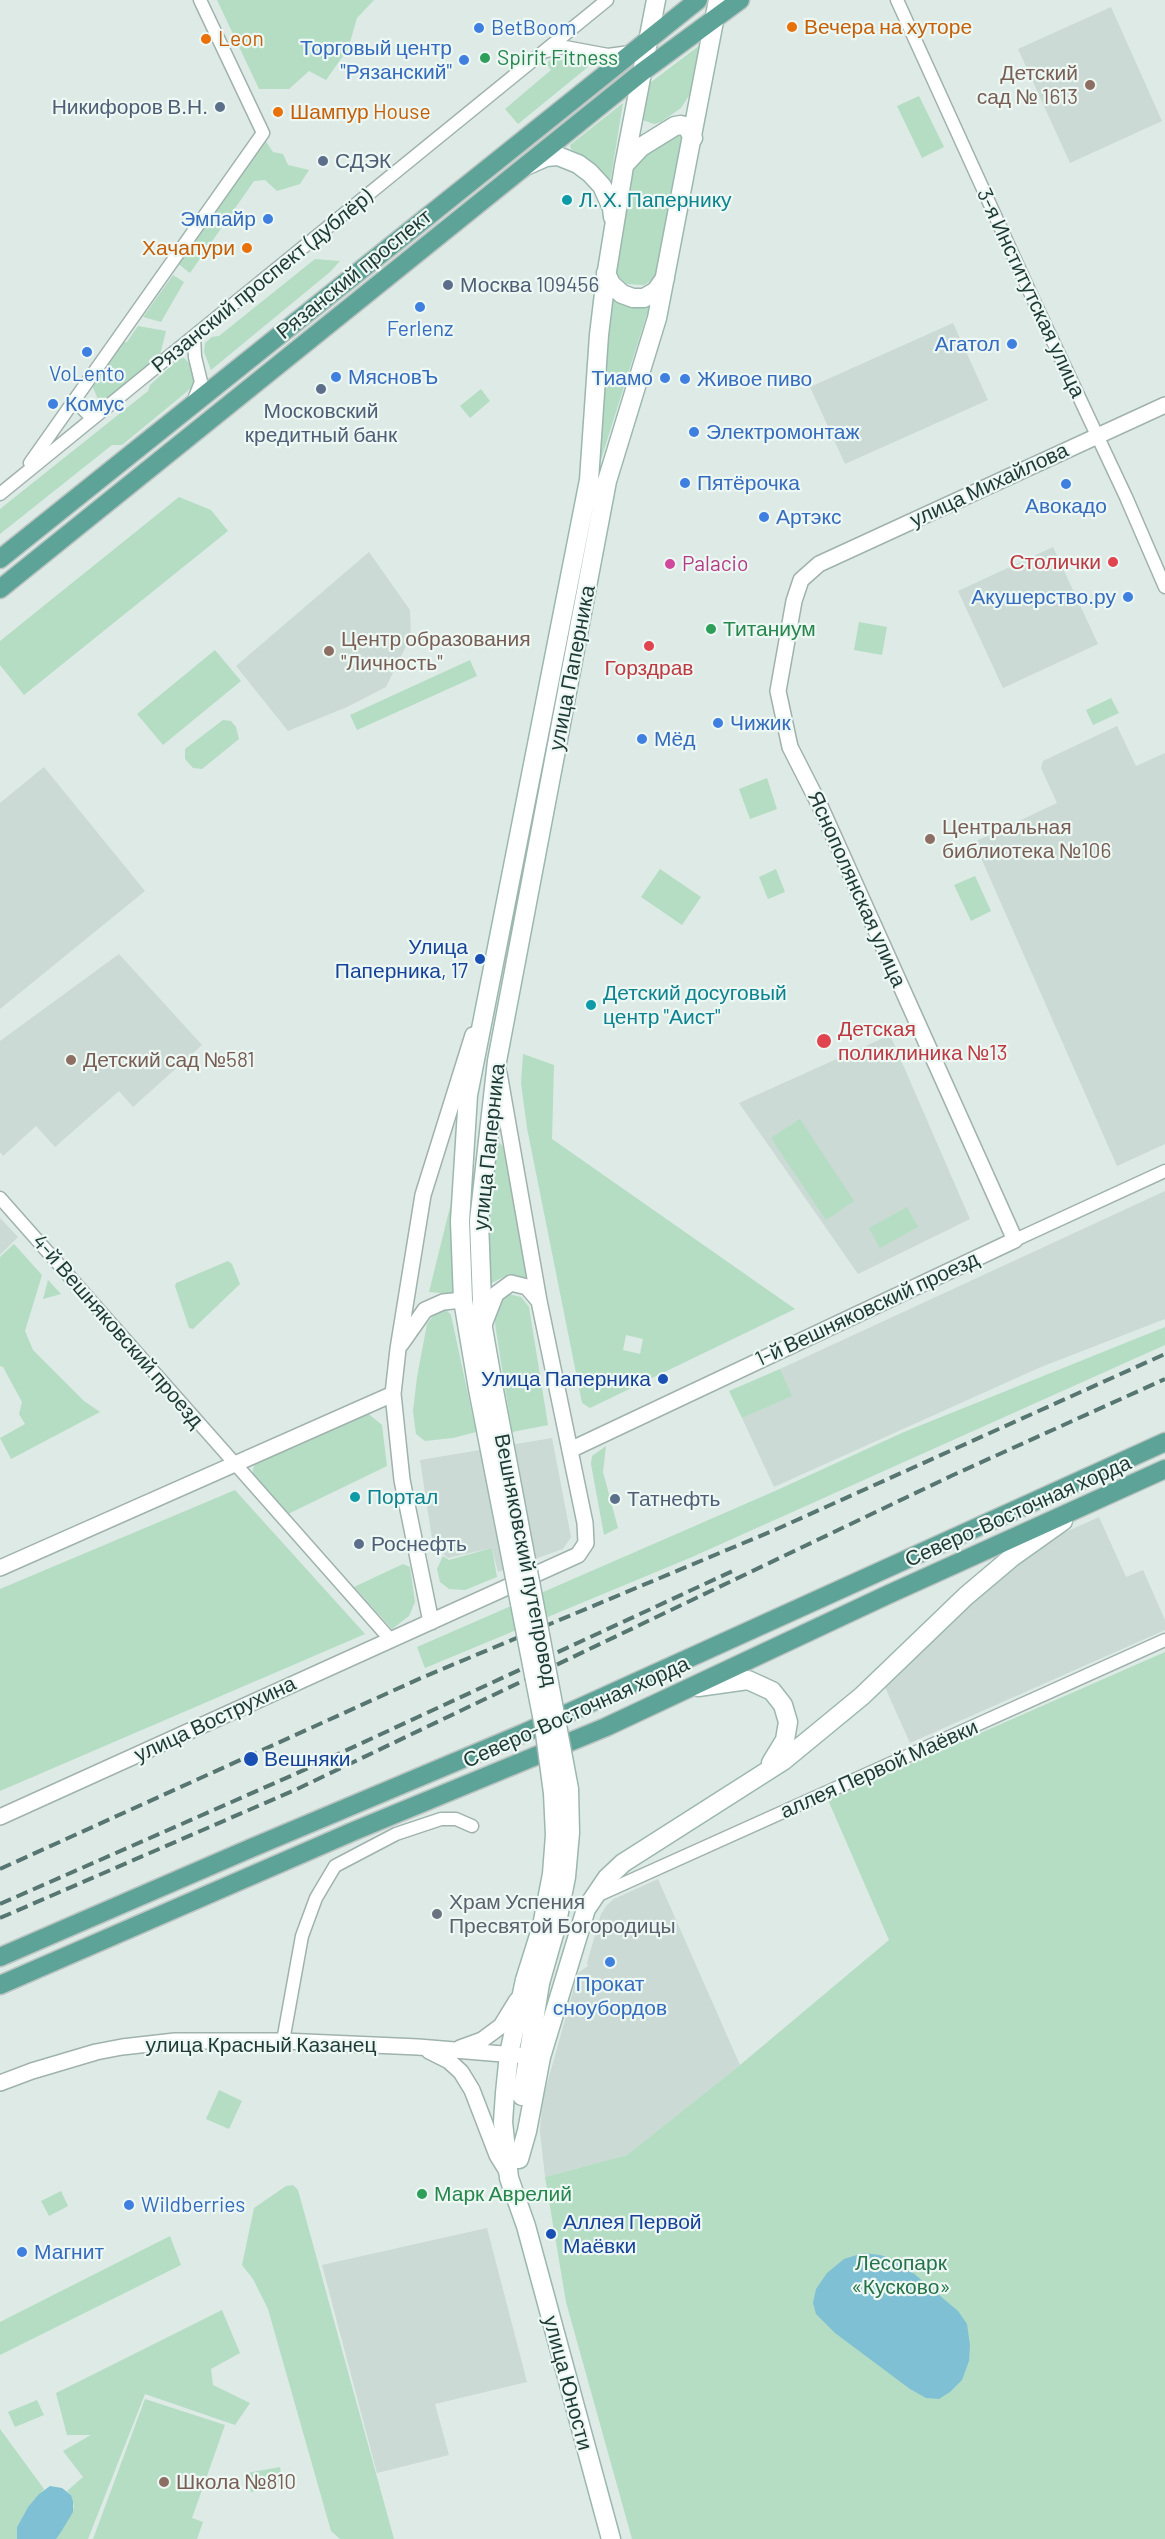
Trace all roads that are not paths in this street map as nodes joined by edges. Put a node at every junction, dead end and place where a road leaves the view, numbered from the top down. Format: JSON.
{"nodes":[{"id":1,"x":200,"y":0,"type":"edge"},
{"id":2,"x":607,"y":0,"type":"edge"},
{"id":3,"x":656,"y":0,"type":"edge"},
{"id":4,"x":698,"y":0,"type":"edge"},
{"id":5,"x":740,"y":0,"type":"edge"},
{"id":6,"x":897,"y":0,"type":"edge"},
{"id":7,"x":716,"y":8,"type":"edge"},
{"id":8,"x":649,"y":38,"type":"junction"},
{"id":9,"x":631,"y":52,"type":"junction"},
{"id":10,"x":543,"y":53,"type":"junction"},
{"id":11,"x":642,"y":72,"type":"junction"},
{"id":12,"x":693,"y":138,"type":"junction"},
{"id":13,"x":624,"y":166,"type":"junction"},
{"id":14,"x":523,"y":167,"type":"junction"},
{"id":15,"x":614,"y":228,"type":"junction"},
{"id":16,"x":606,"y":273,"type":"junction"},
{"id":17,"x":665,"y":278,"type":"junction"},
{"id":18,"x":194,"y":337,"type":"junction"},
{"id":19,"x":75,"y":401,"type":"junction"},
{"id":20,"x":192,"y":404,"type":"junction"},
{"id":21,"x":1165,"y":405,"type":"edge"},
{"id":22,"x":92,"y":418,"type":"junction"},
{"id":23,"x":1098,"y":435,"type":"junction"},
{"id":24,"x":18,"y":480,"type":"junction"},
{"id":25,"x":0,"y":494,"type":"edge"},
{"id":26,"x":0,"y":559,"type":"edge"},
{"id":27,"x":815,"y":567,"type":"joint"},
{"id":28,"x":1165,"y":587,"type":"edge"},
{"id":29,"x":0,"y":589,"type":"edge"},
{"id":30,"x":490,"y":980,"type":"junction"},
{"id":31,"x":497,"y":1061,"type":"junction"},
{"id":32,"x":1165,"y":1171,"type":"edge"},
{"id":33,"x":0,"y":1198,"type":"edge"},
{"id":34,"x":1014,"y":1240,"type":"junction"},
{"id":35,"x":463,"y":1300,"type":"junction"},
{"id":36,"x":539,"y":1301,"type":"junction"},
{"id":37,"x":483,"y":1328,"type":"junction"},
{"id":38,"x":398,"y":1349,"type":"junction"},
{"id":39,"x":485,"y":1387,"type":"junction"},
{"id":40,"x":393,"y":1394,"type":"junction"},
{"id":41,"x":1165,"y":1442,"type":"edge"},
{"id":42,"x":570,"y":1450,"type":"junction"},
{"id":43,"x":235,"y":1464,"type":"junction"},
{"id":44,"x":1165,"y":1469,"type":"edge"},
{"id":45,"x":1089,"y":1504,"type":"junction"},
{"id":46,"x":0,"y":1568,"type":"edge"},
{"id":47,"x":431,"y":1622,"type":"junction"},
{"id":48,"x":390,"y":1639,"type":"junction"},
{"id":49,"x":1165,"y":1640,"type":"edge"},
{"id":50,"x":687,"y":1689,"type":"junction"},
{"id":51,"x":761,"y":1776,"type":"junction"},
{"id":52,"x":0,"y":1817,"type":"edge"},
{"id":53,"x":472,"y":1826,"type":"dead end"},
{"id":54,"x":593,"y":1898,"type":"junction"},
{"id":55,"x":0,"y":1958,"type":"edge"},
{"id":56,"x":532,"y":1982,"type":"junction"},
{"id":57,"x":0,"y":1985,"type":"edge"},
{"id":58,"x":283,"y":2041,"type":"junction"},
{"id":59,"x":418,"y":2047,"type":"junction"},
{"id":60,"x":457,"y":2050,"type":"junction"},
{"id":61,"x":526,"y":2056,"type":"junction"},
{"id":62,"x":0,"y":2084,"type":"edge"},
{"id":63,"x":514,"y":2166,"type":"junction"},
{"id":64,"x":611,"y":2539,"type":"edge"}],
"edges":[{"from":1,"to":19,"type":"street"},
{"from":2,"to":10,"type":"street","name":"Рязанский проспект (дублёр)"},
{"from":3,"to":8,"type":"main road","name":"улица Паперника"},
{"from":4,"to":8,"type":"main road","name":"Рязанский проспект"},
{"from":5,"to":7,"type":"main road","name":"Рязанский проспект"},
{"from":6,"to":23,"type":"street","name":"3-я Институтская улица"},
{"from":7,"to":11,"type":"main road","name":"Рязанский проспект"},
{"from":7,"to":12,"type":"main road","name":"улица Паперника"},
{"from":8,"to":9,"type":"main road","name":"Рязанский проспект"},
{"from":8,"to":11,"type":"main road","name":"улица Паперника"},
{"from":9,"to":10,"type":"street"},
{"from":9,"to":20,"type":"main road","name":"Рязанский проспект"},
{"from":10,"to":18,"type":"street","name":"Рязанский проспект (дублёр)"},
{"from":11,"to":13,"type":"main road","name":"улица Паперника"},
{"from":11,"to":14,"type":"main road","name":"Рязанский проспект"},
{"from":12,"to":13,"type":"main road"},
{"from":12,"to":17,"type":"main road","name":"улица Паперника"},
{"from":13,"to":15,"type":"main road","name":"улица Паперника"},
{"from":14,"to":15,"type":"main road"},
{"from":14,"to":29,"type":"main road","name":"Рязанский проспект"},
{"from":15,"to":16,"type":"main road","name":"улица Паперника"},
{"from":16,"to":17,"type":"main road"},
{"from":16,"to":30,"type":"main road","name":"улица Паперника"},
{"from":17,"to":31,"type":"main road","name":"улица Паперника"},
{"from":18,"to":20,"type":"street"},
{"from":18,"to":22,"type":"street","name":"Рязанский проспект (дублёр)"},
{"from":19,"to":22,"type":"street"},
{"from":19,"to":24,"type":"street"},
{"from":20,"to":26,"type":"main road","name":"Рязанский проспект"},
{"from":21,"to":23,"type":"street","name":"улица Михайлова"},
{"from":22,"to":24,"type":"street","name":"Рязанский проспект (дублёр)"},
{"from":23,"to":27,"type":"street","name":"улица Михайлова"},
{"from":23,"to":28,"type":"street","name":"3-я Институтская улица"},
{"from":24,"to":25,"type":"street","name":"Рязанский проспект (дублёр)"},
{"from":27,"to":34,"type":"street","name":"Яснополянская улица"},
{"from":30,"to":35,"type":"main road","name":"улица Паперника"},
{"from":30,"to":38,"type":"street"},
{"from":31,"to":36,"type":"street","name":"улица Вострухина"},
{"from":31,"to":37,"type":"main road","name":"улица Паперника"},
{"from":32,"to":34,"type":"street","name":"1-й Вешняковский проезд"},
{"from":33,"to":43,"type":"street","name":"4-й Вешняковский проезд"},
{"from":34,"to":42,"type":"street","name":"1-й Вешняковский проезд"},
{"from":35,"to":38,"type":"street"},
{"from":35,"to":39,"type":"main road","name":"улица Паперника"},
{"from":36,"to":37,"type":"street"},
{"from":36,"to":42,"type":"street","name":"улица Вострухина"},
{"from":37,"to":39,"type":"main road","name":"улица Паперника"},
{"from":38,"to":40,"type":"street"},
{"from":39,"to":56,"type":"main road","name":"Вешняковский путепровод","bridge":true},
{"from":40,"to":43,"type":"street"},
{"from":40,"to":47,"type":"street"},
{"from":41,"to":55,"type":"main road","name":"Северо-Восточная хорда"},
{"from":42,"to":47,"type":"street","name":"улица Вострухина"},
{"from":43,"to":46,"type":"street"},
{"from":43,"to":48,"type":"street","name":"4-й Вешняковский проезд"},
{"from":44,"to":45,"type":"main road","name":"Северо-Восточная хорда"},
{"from":45,"to":50,"type":"main road","name":"Северо-Восточная хорда"},
{"from":45,"to":51,"type":"main road"},
{"from":47,"to":48,"type":"street","name":"улица Вострухина"},
{"from":48,"to":52,"type":"street","name":"улица Вострухина"},
{"from":49,"to":54,"type":"street","name":"аллея Первой Маёвки"},
{"from":50,"to":51,"type":"main road"},
{"from":50,"to":57,"type":"main road","name":"Северо-Восточная хорда"},
{"from":51,"to":54,"type":"main road"},
{"from":53,"to":58,"type":"street"},
{"from":54,"to":61,"type":"main road"},
{"from":56,"to":60,"type":"street"},
{"from":56,"to":61,"type":"main road","name":"улица Юности"},
{"from":58,"to":59,"type":"street","name":"улица Красный Казанец"},
{"from":58,"to":62,"type":"street","name":"улица Красный Казанец"},
{"from":59,"to":60,"type":"street","name":"улица Красный Казанец"},
{"from":59,"to":63,"type":"street"},
{"from":60,"to":61,"type":"street","name":"улица Красный Казанец"},
{"from":61,"to":63,"type":"main road"},
{"from":61,"to":63,"type":"main road","name":"улица Юности"},
{"from":63,"to":64,"type":"main road","name":"улица Юности"}]}
